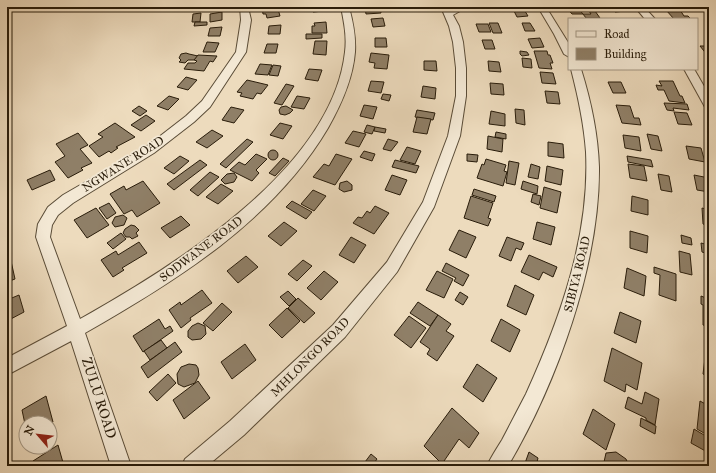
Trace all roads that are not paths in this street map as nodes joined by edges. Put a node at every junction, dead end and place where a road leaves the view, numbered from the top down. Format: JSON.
{"nodes":[{"id":1,"x":244,"y":7,"type":"edge"},
{"id":2,"x":345,"y":7,"type":"edge"},
{"id":3,"x":463,"y":7,"type":"edge"},
{"id":4,"x":542,"y":7,"type":"edge"},
{"id":5,"x":640,"y":7,"type":"edge"},
{"id":6,"x":447,"y":10,"type":"edge"},
{"id":7,"x":649,"y":18,"type":"edge"},
{"id":8,"x":568,"y":52,"type":"edge"},
{"id":9,"x":576,"y":70,"type":"edge"},
{"id":10,"x":690,"y":70,"type":"edge"},
{"id":11,"x":709,"y":104,"type":"edge"},
{"id":12,"x":76,"y":330,"type":"junction"},
{"id":13,"x":7,"y":367,"type":"edge"},
{"id":14,"x":121,"y":466,"type":"edge"},
{"id":15,"x":192,"y":466,"type":"edge"},
{"id":16,"x":497,"y":466,"type":"edge"}],
"edges":[{"from":1,"to":12,"type":"street","name":"NGWANE ROAD"},
{"from":2,"to":12,"type":"street","name":"SODWANE ROAD"},
{"from":3,"to":6,"type":"street"},
{"from":4,"to":8,"type":"street"},
{"from":5,"to":7,"type":"street"},
{"from":6,"to":15,"type":"street","name":"MHLONGO ROAD"},
{"from":9,"to":16,"type":"street","name":"SIBIYA ROAD"},
{"from":10,"to":11,"type":"street"},
{"from":12,"to":13,"type":"street","name":"SODWANE ROAD"},
{"from":12,"to":14,"type":"street","name":"ZULU ROAD"}]}
